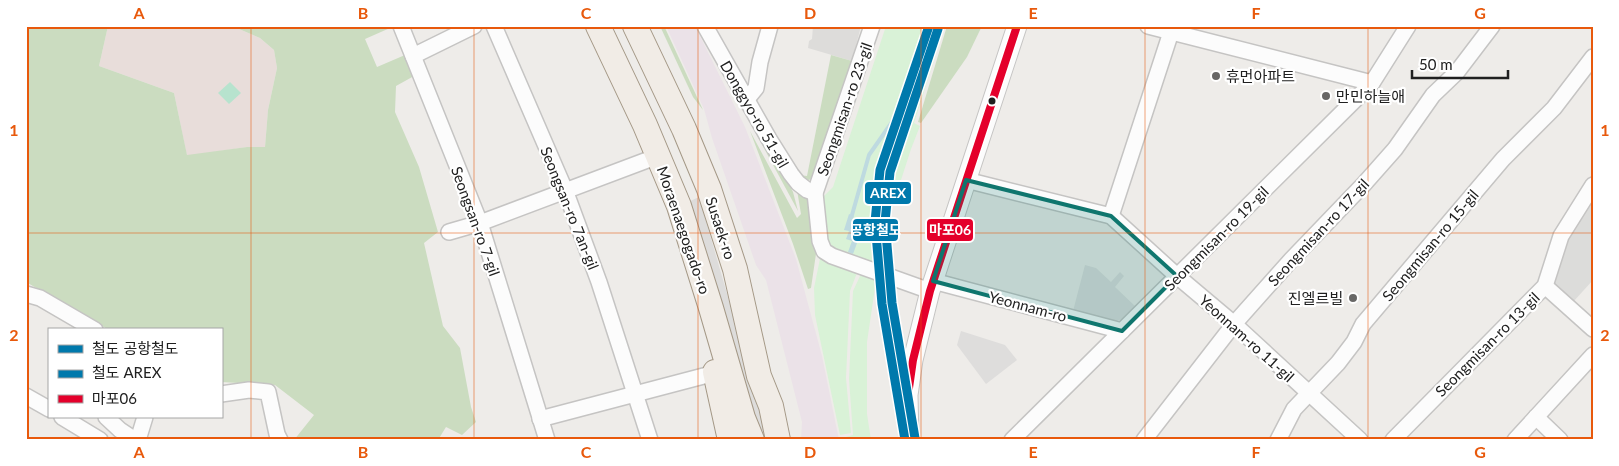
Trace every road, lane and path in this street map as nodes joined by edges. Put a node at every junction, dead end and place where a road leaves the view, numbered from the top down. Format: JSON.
{"nodes":[{"id":1,"x":401,"y":26,"type":"edge"},
{"id":2,"x":474,"y":26,"type":"edge"},
{"id":3,"x":494,"y":26,"type":"edge"},
{"id":4,"x":588,"y":26,"type":"edge"},
{"id":5,"x":598,"y":26,"type":"edge"},
{"id":6,"x":615,"y":26,"type":"edge"},
{"id":7,"x":636,"y":26,"type":"edge"},
{"id":8,"x":705,"y":26,"type":"edge"},
{"id":9,"x":770,"y":26,"type":"edge"},
{"id":10,"x":872,"y":26,"type":"edge"},
{"id":11,"x":1017,"y":26,"type":"edge"},
{"id":12,"x":1148,"y":26,"type":"edge"},
{"id":13,"x":1408,"y":26,"type":"edge"},
{"id":14,"x":1492,"y":26,"type":"edge"},
{"id":15,"x":1172,"y":29,"type":"edge"},
{"id":16,"x":413,"y":56,"type":"junction"},
{"id":17,"x":1593,"y":57,"type":"edge"},
{"id":18,"x":1372,"y":83,"type":"junction"},
{"id":19,"x":747,"y":100,"type":"junction"},
{"id":20,"x":650,"y":159,"type":"junction"},
{"id":21,"x":966,"y":180,"type":"junction"},
{"id":22,"x":1593,"y":185,"type":"edge"},
{"id":23,"x":565,"y":190,"type":"junction"},
{"id":24,"x":815,"y":193,"type":"junction"},
{"id":25,"x":685,"y":203,"type":"junction"},
{"id":26,"x":1111,"y":216,"type":"junction"},
{"id":27,"x":480,"y":223,"type":"junction"},
{"id":28,"x":448,"y":232,"type":"dead end"},
{"id":29,"x":1177,"y":276,"type":"junction"},
{"id":30,"x":931,"y":286,"type":"junction"},
{"id":31,"x":1545,"y":286,"type":"junction"},
{"id":32,"x":26,"y":294,"type":"edge"},
{"id":33,"x":1234,"y":324,"type":"junction"},
{"id":34,"x":92,"y":328,"type":"edge"},
{"id":35,"x":1593,"y":329,"type":"edge"},
{"id":36,"x":1122,"y":331,"type":"junction"},
{"id":37,"x":1593,"y":355,"type":"edge"},
{"id":38,"x":716,"y":373,"type":"junction"},
{"id":39,"x":1309,"y":393,"type":"junction"},
{"id":40,"x":222,"y":394,"type":"edge"},
{"id":41,"x":636,"y":394,"type":"junction"},
{"id":42,"x":26,"y":396,"type":"edge"},
{"id":43,"x":48,"y":408,"type":"edge"},
{"id":44,"x":1536,"y":417,"type":"junction"},
{"id":45,"x":64,"y":418,"type":"edge"},
{"id":46,"x":107,"y":418,"type":"edge"},
{"id":47,"x":145,"y":418,"type":"edge"},
{"id":48,"x":540,"y":419,"type":"junction"},
{"id":49,"x":276,"y":438,"type":"edge"},
{"id":50,"x":100,"y":440,"type":"edge"},
{"id":51,"x":137,"y":440,"type":"edge"},
{"id":52,"x":547,"y":440,"type":"edge"},
{"id":53,"x":650,"y":440,"type":"edge"},
{"id":54,"x":730,"y":440,"type":"edge"},
{"id":55,"x":752,"y":440,"type":"edge"},
{"id":56,"x":766,"y":440,"type":"edge"},
{"id":57,"x":778,"y":440,"type":"edge"},
{"id":58,"x":909,"y":440,"type":"edge"},
{"id":59,"x":1012,"y":440,"type":"edge"},
{"id":60,"x":1144,"y":440,"type":"edge"},
{"id":61,"x":1278,"y":440,"type":"edge"},
{"id":62,"x":1360,"y":440,"type":"edge"},
{"id":63,"x":1393,"y":440,"type":"edge"},
{"id":64,"x":1515,"y":440,"type":"edge"},
{"id":65,"x":1560,"y":440,"type":"edge"}],
"edges":[{"from":1,"to":16,"type":"street","name":"Seongsan-ro 7-gil"},
{"from":2,"to":16,"type":"street"},
{"from":3,"to":23,"type":"street","name":"Seongsan-ro 7an-gil"},
{"from":4,"to":20,"type":"main road"},
{"from":5,"to":25,"type":"main road","name":"Moraenaegogado-ro"},
{"from":6,"to":25,"type":"main road","name":"Moraenaegogado-ro"},
{"from":7,"to":57,"type":"main road","name":"Susaek-ro"},
{"from":8,"to":19,"type":"street","name":"Donggyo-ro 51-gil"},
{"from":9,"to":19,"type":"street"},
{"from":10,"to":24,"type":"street","name":"Seongmisan-ro 23-gil"},
{"from":11,"to":21,"type":"street"},
{"from":12,"to":15,"type":"street"},
{"from":13,"to":18,"type":"street","name":"Seongmisan-ro 19-gil"},
{"from":14,"to":33,"type":"street","name":"Seongmisan-ro 17-gil"},
{"from":15,"to":18,"type":"street"},
{"from":15,"to":26,"type":"street"},
{"from":16,"to":27,"type":"street","name":"Seongsan-ro 7-gil"},
{"from":17,"to":39,"type":"street","name":"Seongmisan-ro 15-gil"},
{"from":18,"to":29,"type":"street","name":"Seongmisan-ro 19-gil"},
{"from":19,"to":24,"type":"street","name":"Donggyo-ro 51-gil"},
{"from":20,"to":23,"type":"street"},
{"from":20,"to":38,"type":"main road"},
{"from":21,"to":26,"type":"street","name":"Yeonnam-ro 11-gil"},
{"from":21,"to":30,"type":"street"},
{"from":22,"to":31,"type":"street","name":"Seongmisan-ro 13-gil"},
{"from":23,"to":27,"type":"street"},
{"from":23,"to":41,"type":"street","name":"Seongsan-ro 7an-gil"},
{"from":24,"to":30,"type":"street","name":"Yeonnam-ro"},
{"from":25,"to":55,"type":"main road","name":"Moraenaegogado-ro"},
{"from":25,"to":56,"type":"main road","name":"Moraenaegogado-ro"},
{"from":26,"to":29,"type":"street","name":"Yeonnam-ro 11-gil"},
{"from":27,"to":28,"type":"street"},
{"from":27,"to":48,"type":"street","name":"Seongsan-ro 7-gil"},
{"from":29,"to":33,"type":"street","name":"Yeonnam-ro 11-gil"},
{"from":29,"to":36,"type":"street","name":"Seongmisan-ro 19-gil"},
{"from":30,"to":36,"type":"street","name":"Yeonnam-ro"},
{"from":30,"to":58,"type":"street"},
{"from":31,"to":35,"type":"street"},
{"from":31,"to":63,"type":"street","name":"Seongmisan-ro 13-gil"},
{"from":32,"to":34,"type":"street"},
{"from":33,"to":39,"type":"street","name":"Yeonnam-ro 11-gil"},
{"from":33,"to":60,"type":"street","name":"Seongmisan-ro 17-gil"},
{"from":36,"to":59,"type":"street","name":"Seongmisan-ro 19-gil"},
{"from":37,"to":44,"type":"street"},
{"from":38,"to":41,"type":"street"},
{"from":38,"to":54,"type":"main road"},
{"from":39,"to":61,"type":"street","name":"Seongmisan-ro 15-gil"},
{"from":39,"to":62,"type":"street","name":"Yeonnam-ro 11-gil"},
{"from":40,"to":49,"type":"street"},
{"from":41,"to":48,"type":"street"},
{"from":41,"to":53,"type":"street"},
{"from":42,"to":43,"type":"street"},
{"from":44,"to":64,"type":"street"},
{"from":44,"to":65,"type":"street"},
{"from":45,"to":50,"type":"street"},
{"from":46,"to":51,"type":"street"},
{"from":47,"to":51,"type":"street"},
{"from":48,"to":52,"type":"street","name":"Seongsan-ro 7-gil"}]}
